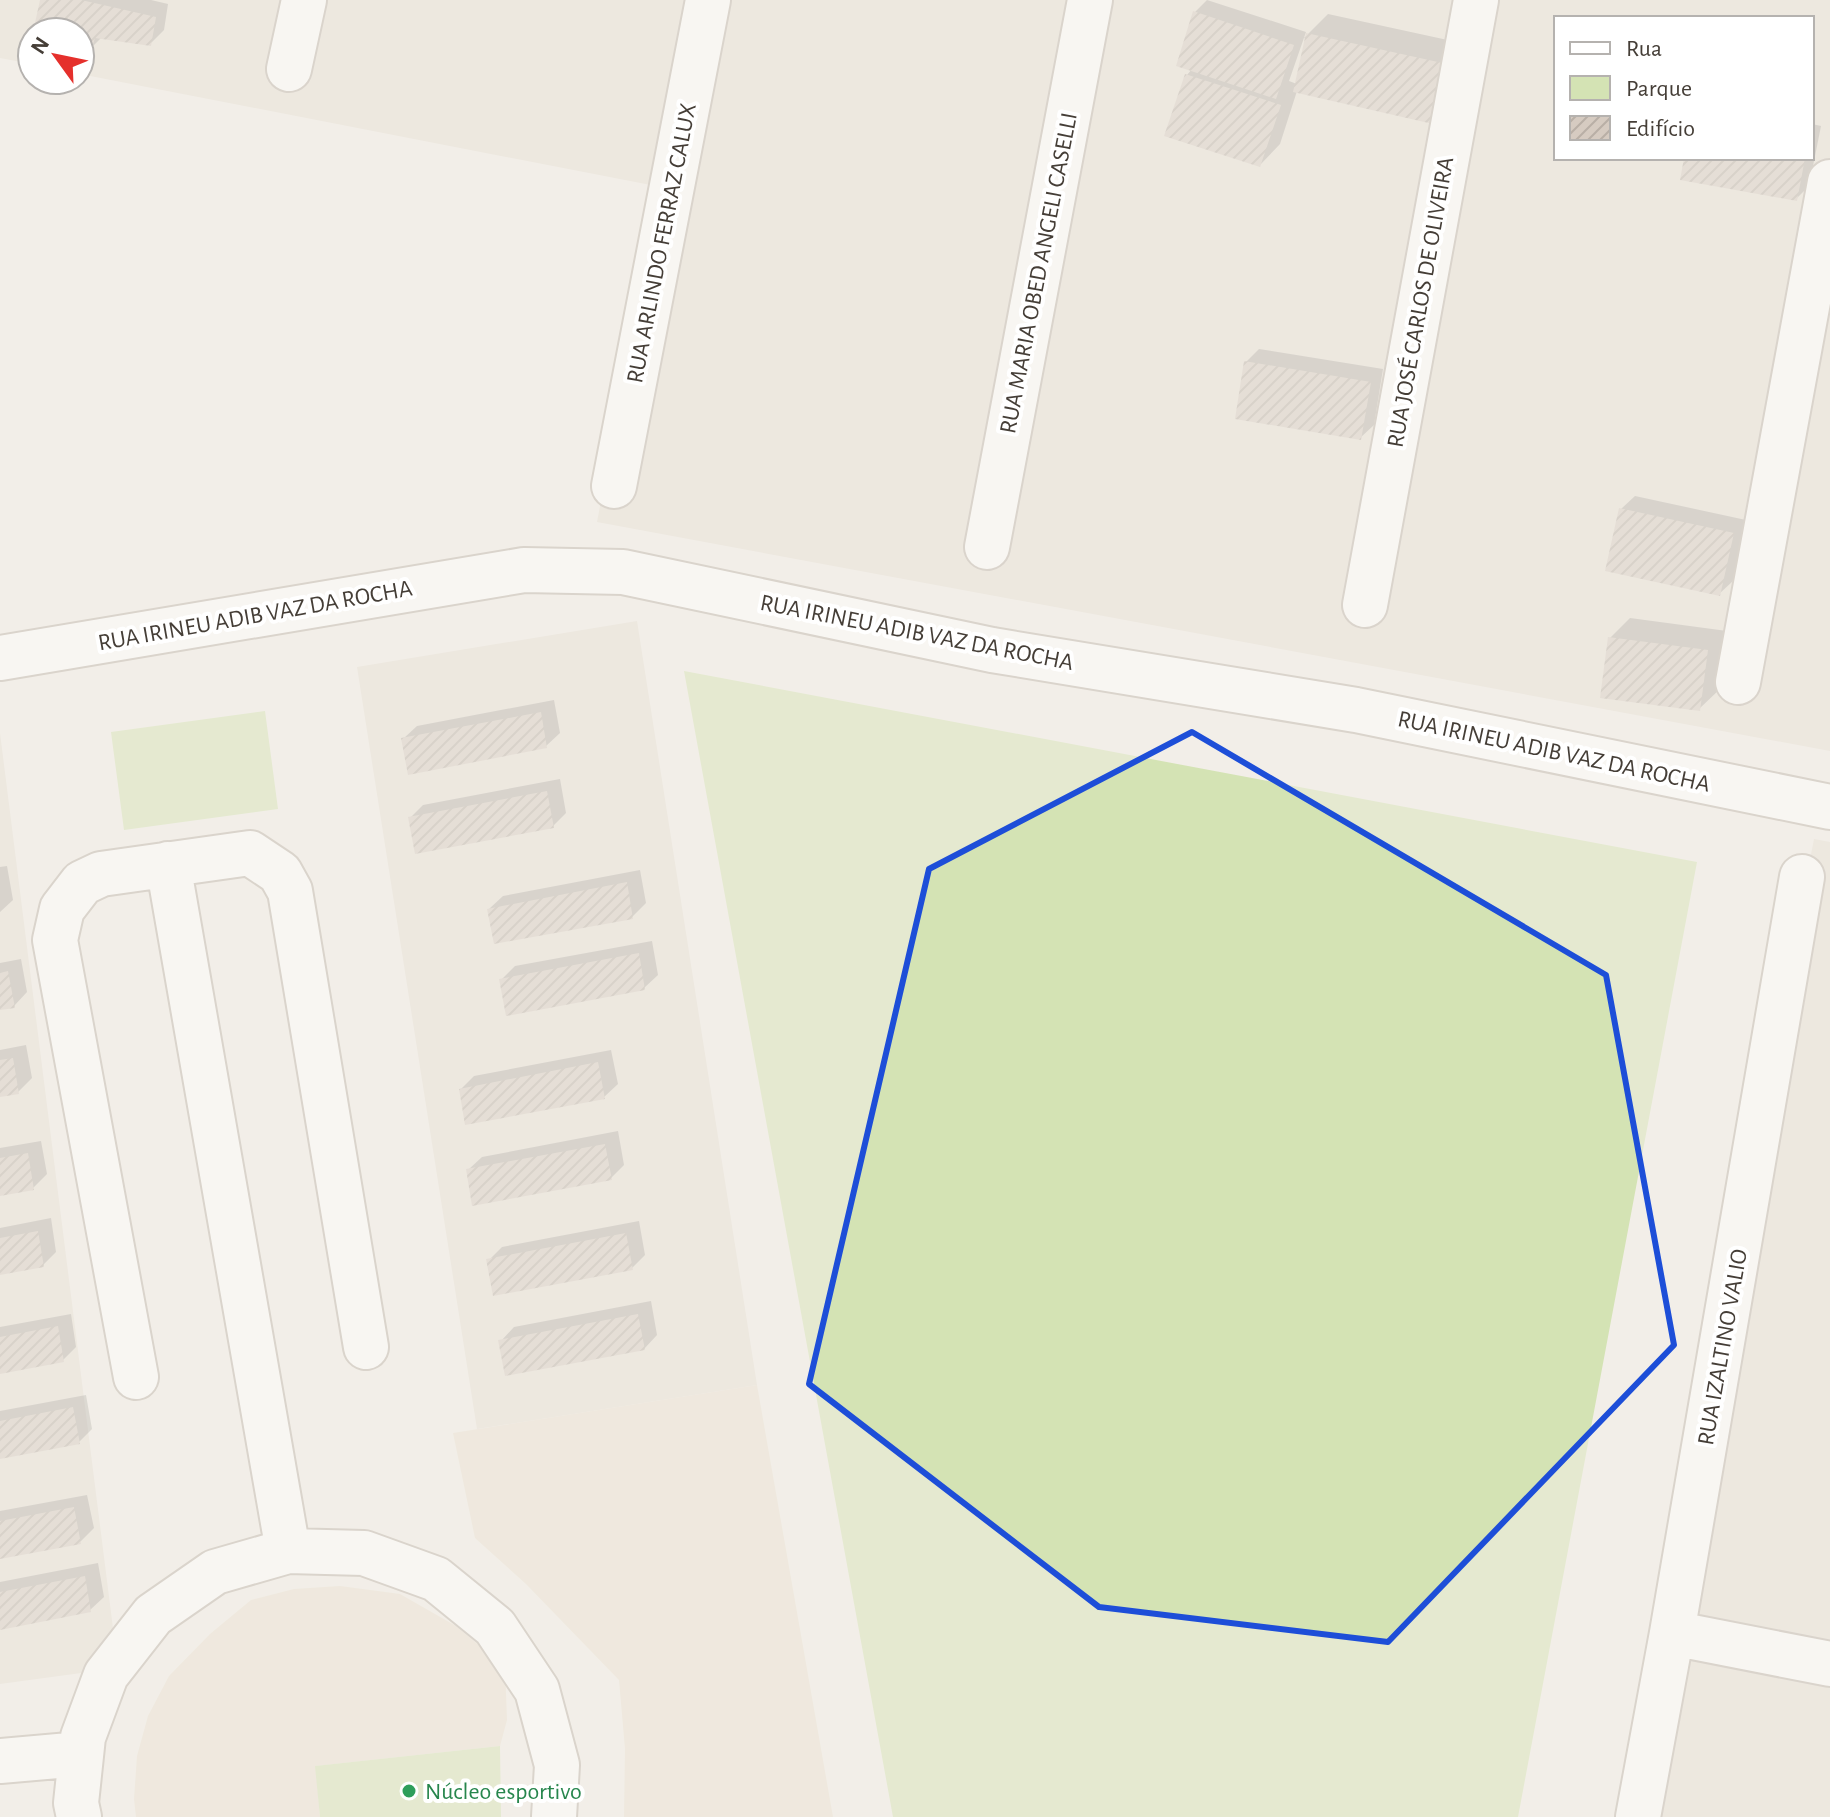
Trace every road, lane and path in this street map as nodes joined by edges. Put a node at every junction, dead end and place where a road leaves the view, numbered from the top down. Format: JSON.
{"nodes":[{"id":1,"x":304,"y":0,"type":"edge"},
{"id":2,"x":708,"y":0,"type":"edge"},
{"id":3,"x":1090,"y":0,"type":"edge"},
{"id":4,"x":1476,"y":0,"type":"edge"},
{"id":5,"x":289,"y":69,"type":"dead end"},
{"id":6,"x":1830,"y":182,"type":"edge"},
{"id":7,"x":614,"y":486,"type":"dead end"},
{"id":8,"x":987,"y":547,"type":"dead end"},
{"id":9,"x":1365,"y":605,"type":"dead end"},
{"id":10,"x":0,"y":658,"type":"edge"},
{"id":11,"x":1738,"y":682,"type":"dead end"},
{"id":12,"x":1830,"y":807,"type":"edge"},
{"id":13,"x":168,"y":864,"type":"junction"},
{"id":14,"x":1802,"y":877,"type":"dead end"},
{"id":15,"x":366,"y":1347,"type":"dead end"},
{"id":16,"x":136,"y":1377,"type":"dead end"},
{"id":17,"x":288,"y":1551,"type":"junction"},
{"id":18,"x":1672,"y":1633,"type":"junction"},
{"id":19,"x":1830,"y":1664,"type":"edge"},
{"id":20,"x":81,"y":1754,"type":"junction"},
{"id":21,"x":0,"y":1761,"type":"edge"},
{"id":22,"x":79,"y":1817,"type":"edge"},
{"id":23,"x":554,"y":1817,"type":"edge"},
{"id":24,"x":1638,"y":1817,"type":"edge"}],
"edges":[{"from":1,"to":5,"type":"street"},
{"from":2,"to":7,"type":"street","name":"RUA ARLINDO FERRAZ CALUX"},
{"from":3,"to":8,"type":"street","name":"RUA MARIA OBED ANGELI CASELLI"},
{"from":4,"to":9,"type":"street","name":"RUA JOSÉ CARLOS DE OLIVEIRA"},
{"from":6,"to":11,"type":"street"},
{"from":10,"to":12,"type":"street","name":"RUA IRINEU ADIB VAZ DA ROCHA"},
{"from":13,"to":15,"type":"street"},
{"from":13,"to":16,"type":"street"},
{"from":13,"to":17,"type":"street"},
{"from":14,"to":18,"type":"street","name":"RUA IZALTINO VALIO"},
{"from":17,"to":20,"type":"street"},
{"from":17,"to":23,"type":"street"},
{"from":18,"to":19,"type":"street"},
{"from":18,"to":24,"type":"street","name":"RUA IZALTINO VALIO"},
{"from":20,"to":21,"type":"street"},
{"from":20,"to":22,"type":"street"}]}
